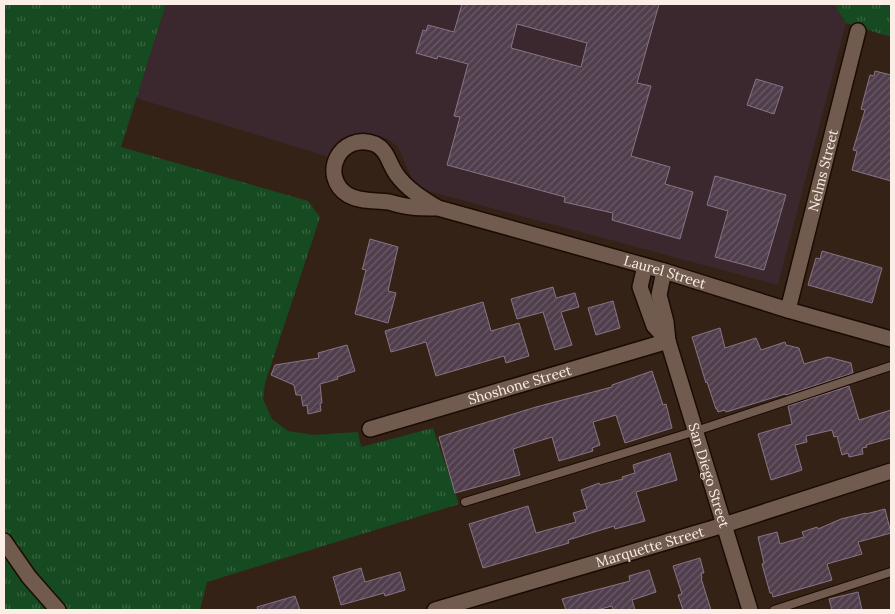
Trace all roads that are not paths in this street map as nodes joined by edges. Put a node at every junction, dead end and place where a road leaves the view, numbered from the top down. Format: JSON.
{"nodes":[{"id":1,"x":858,"y":31,"type":"dead end"},
{"id":2,"x":438,"y":208,"type":"junction"},
{"id":3,"x":645,"y":266,"type":"junction"},
{"id":4,"x":664,"y":272,"type":"junction"},
{"id":5,"x":788,"y":310,"type":"junction"},
{"id":6,"x":891,"y":339,"type":"edge"},
{"id":7,"x":668,"y":341,"type":"junction"},
{"id":8,"x":891,"y":366,"type":"edge"},
{"id":9,"x":370,"y":429,"type":"dead end"},
{"id":10,"x":696,"y":431,"type":"junction"},
{"id":11,"x":891,"y":471,"type":"edge"},
{"id":12,"x":464,"y":502,"type":"dead end"},
{"id":13,"x":724,"y":525,"type":"junction"},
{"id":14,"x":4,"y":541,"type":"edge"},
{"id":15,"x":891,"y":572,"type":"edge"},
{"id":16,"x":58,"y":610,"type":"edge"},
{"id":17,"x":435,"y":610,"type":"edge"},
{"id":18,"x":750,"y":610,"type":"edge"},
{"id":19,"x":774,"y":610,"type":"edge"}],
"edges":[{"from":1,"to":5,"type":"street","name":"Nelms Street"},
{"from":2,"to":2,"type":"street"},
{"from":2,"to":3,"type":"street","name":"Laurel Street"},
{"from":3,"to":4,"type":"street","name":"Laurel Street"},
{"from":3,"to":7,"type":"street","name":"San Diego Street"},
{"from":4,"to":5,"type":"street","name":"Laurel Street"},
{"from":4,"to":7,"type":"street","name":"San Diego Street"},
{"from":5,"to":6,"type":"street","name":"Laurel Street"},
{"from":7,"to":9,"type":"street","name":"Shoshone Street"},
{"from":7,"to":10,"type":"street","name":"San Diego Street"},
{"from":8,"to":10,"type":"lane"},
{"from":10,"to":12,"type":"lane"},
{"from":10,"to":13,"type":"street","name":"San Diego Street"},
{"from":11,"to":13,"type":"street","name":"Marquette Street"},
{"from":13,"to":17,"type":"street","name":"Marquette Street"},
{"from":13,"to":18,"type":"street","name":"San Diego Street"},
{"from":14,"to":16,"type":"street"},
{"from":15,"to":19,"type":"lane"}]}
